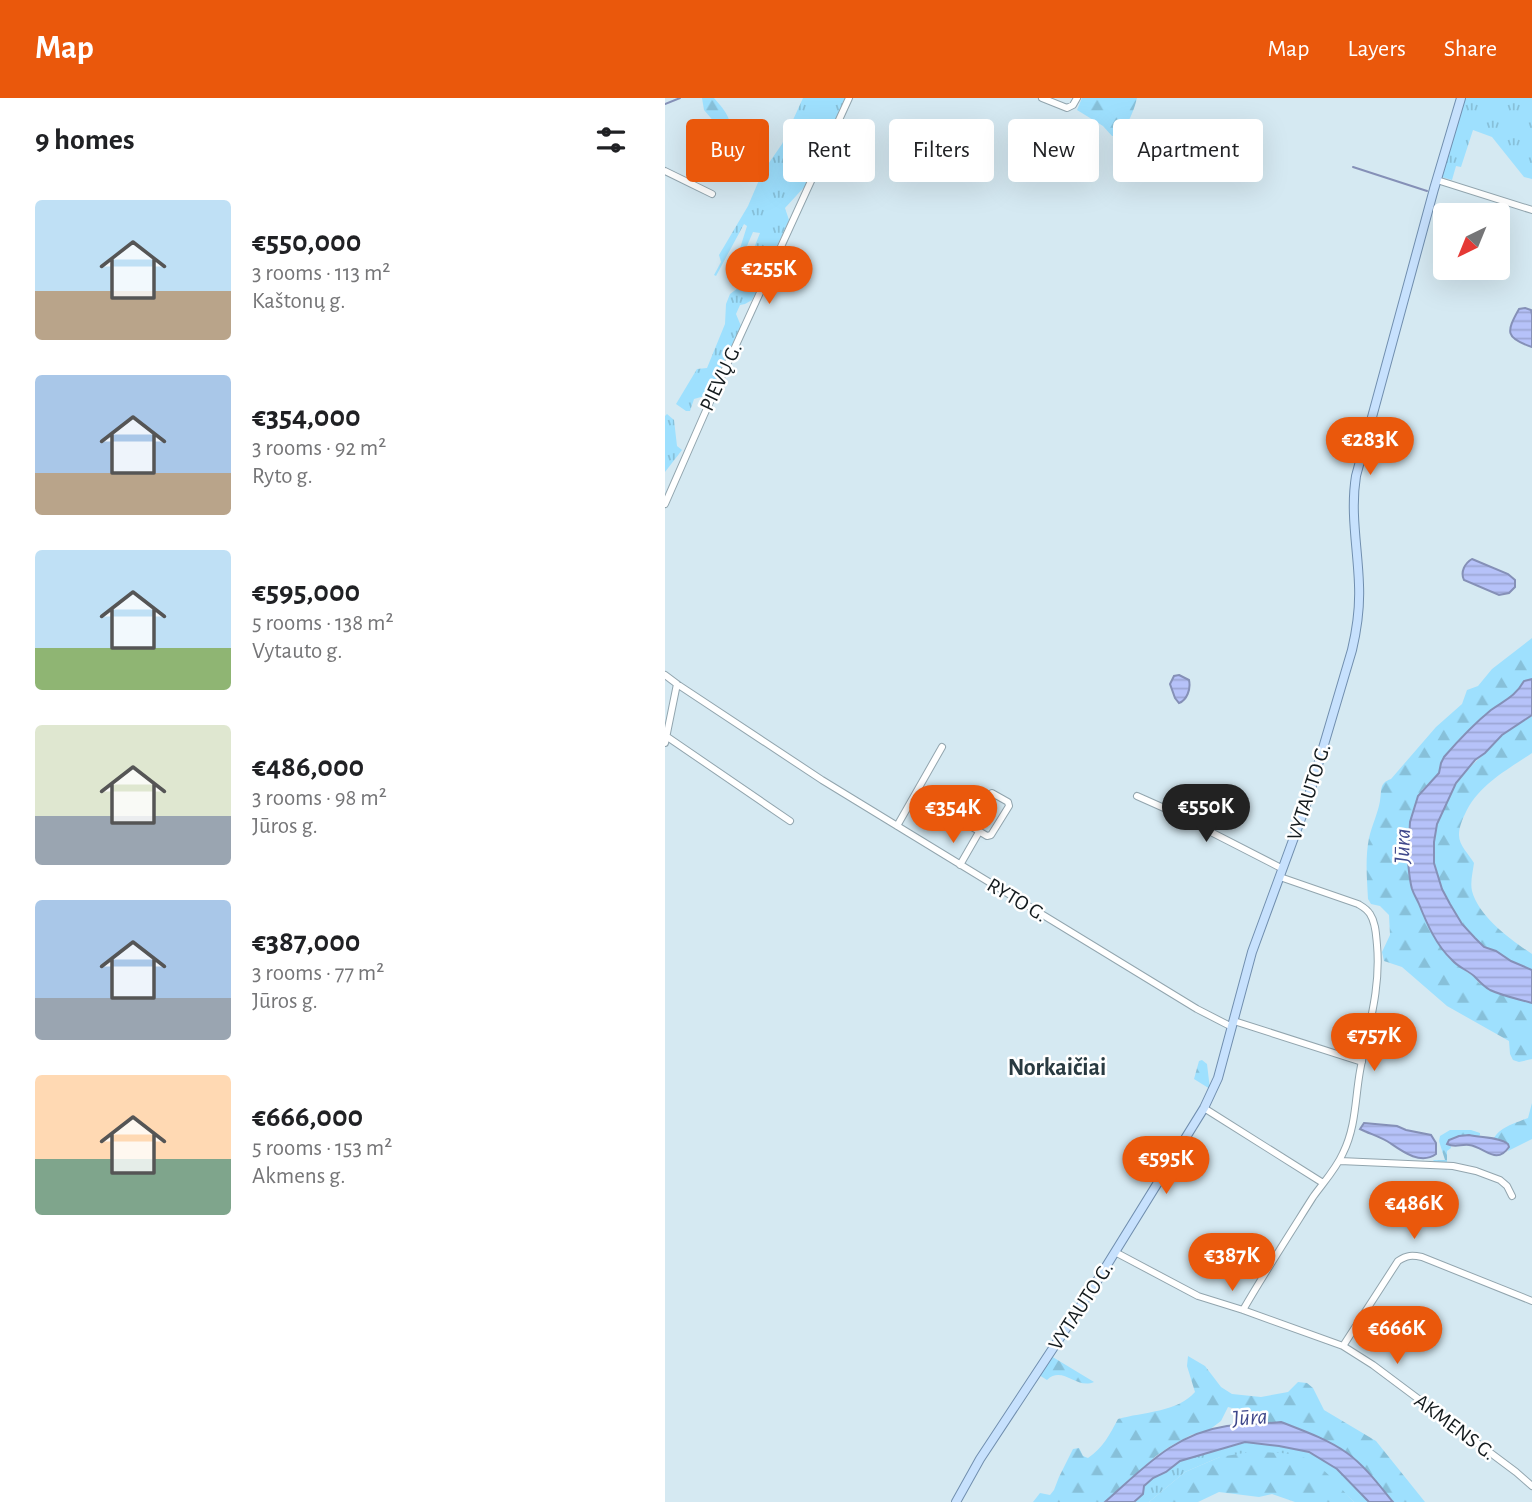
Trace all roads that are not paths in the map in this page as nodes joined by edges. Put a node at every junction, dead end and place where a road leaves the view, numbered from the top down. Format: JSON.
{"nodes":[{"id":1,"x":849,"y":98,"type":"edge"},
{"id":2,"x":1042,"y":98,"type":"edge"},
{"id":3,"x":1077,"y":98,"type":"edge"},
{"id":4,"x":1461,"y":98,"type":"edge"},
{"id":5,"x":665,"y":171,"type":"edge"},
{"id":6,"x":1437,"y":180,"type":"junction"},
{"id":7,"x":712,"y":194,"type":"dead end"},
{"id":8,"x":1532,"y":210,"type":"edge"},
{"id":9,"x":665,"y":504,"type":"edge"},
{"id":10,"x":665,"y":675,"type":"edge"},
{"id":11,"x":677,"y":684,"type":"junction"},
{"id":12,"x":666,"y":740,"type":"edge"},
{"id":13,"x":941,"y":747,"type":"dead end"},
{"id":14,"x":1137,"y":796,"type":"dead end"},
{"id":15,"x":790,"y":821,"type":"dead end"},
{"id":16,"x":897,"y":827,"type":"junction"},
{"id":17,"x":979,"y":832,"type":"junction"},
{"id":18,"x":960,"y":865,"type":"junction"},
{"id":19,"x":1282,"y":873,"type":"junction"},
{"id":20,"x":1233,"y":1024,"type":"junction"},
{"id":21,"x":1362,"y":1062,"type":"junction"},
{"id":22,"x":1203,"y":1108,"type":"junction"},
{"id":23,"x":1340,"y":1161,"type":"junction"},
{"id":24,"x":1322,"y":1183,"type":"junction"},
{"id":25,"x":1512,"y":1196,"type":"dead end"},
{"id":26,"x":1115,"y":1252,"type":"junction"},
{"id":27,"x":1532,"y":1301,"type":"edge"},
{"id":28,"x":1243,"y":1310,"type":"junction"},
{"id":29,"x":1343,"y":1346,"type":"junction"},
{"id":30,"x":1532,"y":1486,"type":"edge"},
{"id":31,"x":956,"y":1502,"type":"edge"}],
"edges":[{"from":1,"to":9,"type":"street","name":"PIEVŲ G."},
{"from":2,"to":3,"type":"street"},
{"from":4,"to":6,"type":"main road","name":"VYTAUTO G."},
{"from":5,"to":7,"type":"street"},
{"from":6,"to":8,"type":"street"},
{"from":6,"to":19,"type":"main road","name":"VYTAUTO G."},
{"from":10,"to":11,"type":"street","name":"RYTO G."},
{"from":11,"to":12,"type":"street"},
{"from":11,"to":16,"type":"street","name":"RYTO G."},
{"from":12,"to":15,"type":"street"},
{"from":13,"to":16,"type":"street"},
{"from":14,"to":19,"type":"street"},
{"from":16,"to":18,"type":"street","name":"RYTO G."},
{"from":17,"to":17,"type":"street"},
{"from":17,"to":18,"type":"street"},
{"from":18,"to":20,"type":"street","name":"RYTO G."},
{"from":19,"to":20,"type":"main road","name":"VYTAUTO G."},
{"from":19,"to":21,"type":"street"},
{"from":20,"to":21,"type":"street","name":"RYTO G."},
{"from":20,"to":22,"type":"main road","name":"VYTAUTO G."},
{"from":21,"to":23,"type":"street"},
{"from":22,"to":24,"type":"street"},
{"from":22,"to":26,"type":"main road","name":"VYTAUTO G."},
{"from":23,"to":24,"type":"street"},
{"from":23,"to":25,"type":"street"},
{"from":24,"to":28,"type":"street"},
{"from":26,"to":28,"type":"street","name":"AKMENS G."},
{"from":26,"to":31,"type":"main road","name":"VYTAUTO G."},
{"from":27,"to":29,"type":"street"},
{"from":28,"to":29,"type":"street","name":"AKMENS G."},
{"from":29,"to":30,"type":"street","name":"AKMENS G."}]}
